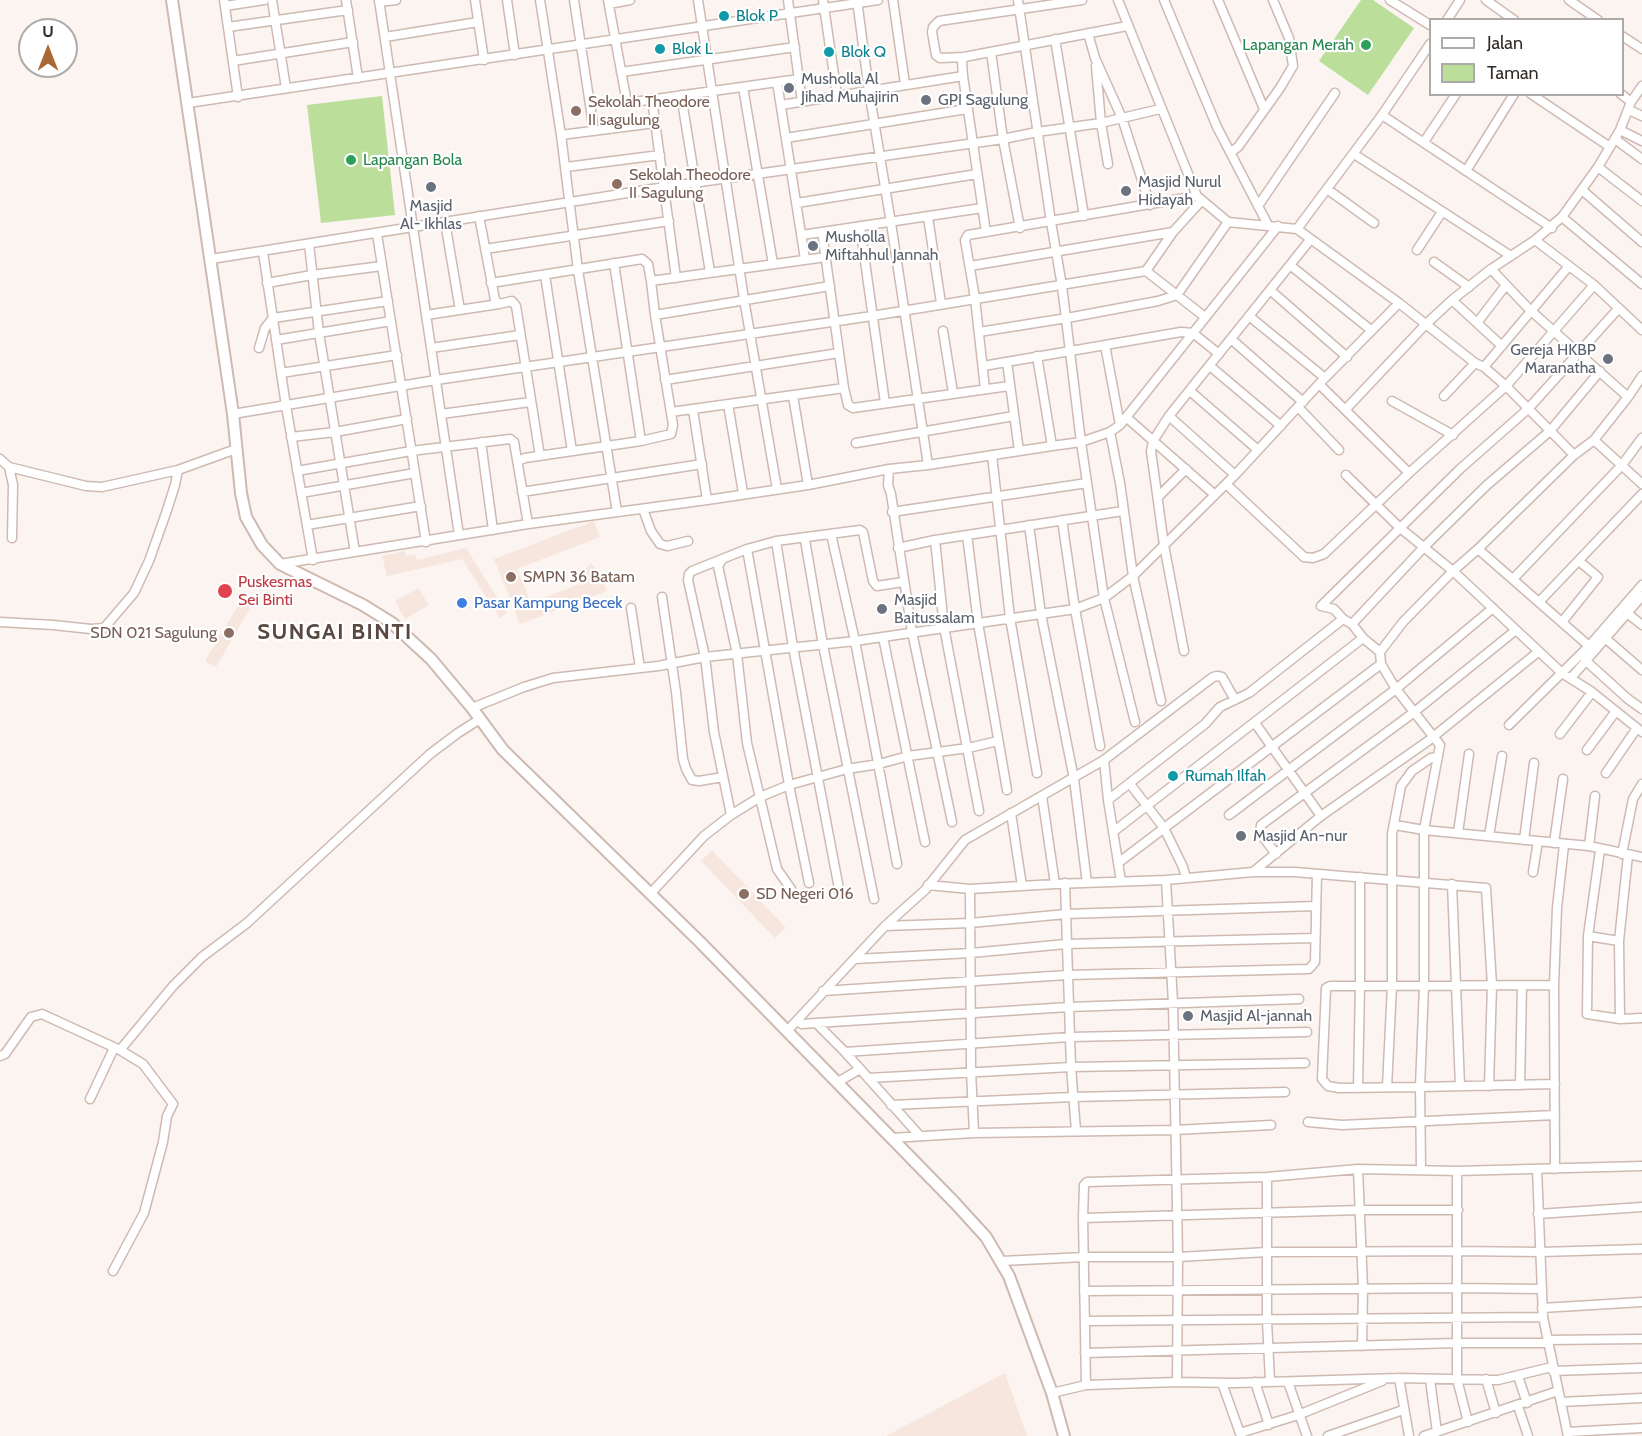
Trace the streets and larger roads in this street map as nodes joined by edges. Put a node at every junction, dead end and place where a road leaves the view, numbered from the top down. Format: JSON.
{"nodes":[{"id":1,"x":172,"y":0,"type":"edge"},
{"id":2,"x":264,"y":0,"type":"edge"},
{"id":3,"x":272,"y":0,"type":"edge"},
{"id":4,"x":346,"y":0,"type":"edge"},
{"id":5,"x":396,"y":0,"type":"edge"},
{"id":6,"x":475,"y":0,"type":"edge"},
{"id":7,"x":507,"y":0,"type":"edge"},
{"id":8,"x":540,"y":0,"type":"edge"},
{"id":9,"x":574,"y":0,"type":"edge"},
{"id":10,"x":630,"y":0,"type":"edge"},
{"id":11,"x":698,"y":0,"type":"edge"},
{"id":12,"x":788,"y":0,"type":"edge"},
{"id":13,"x":878,"y":0,"type":"edge"},
{"id":14,"x":894,"y":0,"type":"edge"},
{"id":15,"x":1018,"y":0,"type":"edge"},
{"id":16,"x":1082,"y":0,"type":"edge"},
{"id":17,"x":1118,"y":0,"type":"edge"},
{"id":18,"x":1164,"y":0,"type":"edge"},
{"id":19,"x":1218,"y":0,"type":"edge"},
{"id":20,"x":1273,"y":0,"type":"edge"},
{"id":21,"x":1390,"y":0,"type":"edge"},
{"id":22,"x":1461,"y":0,"type":"edge"},
{"id":23,"x":1486,"y":0,"type":"edge"},
{"id":24,"x":1569,"y":0,"type":"edge"},
{"id":25,"x":379,"y":1,"type":"edge"},
{"id":26,"x":608,"y":2,"type":"edge"},
{"id":27,"x":857,"y":2,"type":"edge"},
{"id":28,"x":225,"y":3,"type":"edge"},
{"id":29,"x":824,"y":4,"type":"edge"},
{"id":30,"x":1401,"y":4,"type":"edge"},
{"id":31,"x":1582,"y":4,"type":"edge"},
{"id":32,"x":348,"y":10,"type":"junction"},
{"id":33,"x":1020,"y":10,"type":"junction"},
{"id":34,"x":790,"y":14,"type":"junction"},
{"id":35,"x":1448,"y":18,"type":"edge"},
{"id":36,"x":1511,"y":18,"type":"edge"},
{"id":37,"x":1596,"y":18,"type":"edge"},
{"id":38,"x":275,"y":20,"type":"junction"},
{"id":39,"x":478,"y":22,"type":"junction"},
{"id":40,"x":1429,"y":24,"type":"edge"},
{"id":41,"x":702,"y":26,"type":"junction"},
{"id":42,"x":1127,"y":26,"type":"junction"},
{"id":43,"x":228,"y":27,"type":"junction"},
{"id":44,"x":1088,"y":33,"type":"junction"},
{"id":45,"x":385,"y":37,"type":"junction"},
{"id":46,"x":1624,"y":37,"type":"edge"},
{"id":47,"x":614,"y":38,"type":"junction"},
{"id":48,"x":1055,"y":39,"type":"junction"},
{"id":49,"x":353,"y":42,"type":"junction"},
{"id":50,"x":580,"y":43,"type":"junction"},
{"id":51,"x":1025,"y":44,"type":"junction"},
{"id":52,"x":795,"y":47,"type":"junction"},
{"id":53,"x":1429,"y":47,"type":"edge"},
{"id":54,"x":1642,"y":49,"type":"edge"},
{"id":55,"x":549,"y":50,"type":"junction"},
{"id":56,"x":991,"y":52,"type":"junction"},
{"id":57,"x":280,"y":53,"type":"junction"},
{"id":58,"x":515,"y":55,"type":"junction"},
{"id":59,"x":964,"y":57,"type":"junction"},
{"id":60,"x":1095,"y":58,"type":"junction"},
{"id":61,"x":484,"y":60,"type":"junction"},
{"id":62,"x":707,"y":60,"type":"junction"},
{"id":63,"x":233,"y":61,"type":"junction"},
{"id":64,"x":621,"y":72,"type":"junction"},
{"id":65,"x":390,"y":73,"type":"junction"},
{"id":66,"x":963,"y":76,"type":"junction"},
{"id":67,"x":358,"y":78,"type":"junction"},
{"id":68,"x":799,"y":79,"type":"junction"},
{"id":69,"x":777,"y":82,"type":"junction"},
{"id":70,"x":905,"y":84,"type":"junction"},
{"id":71,"x":1642,"y":86,"type":"edge"},
{"id":72,"x":743,"y":87,"type":"junction"},
{"id":73,"x":286,"y":88,"type":"junction"},
{"id":74,"x":711,"y":91,"type":"junction"},
{"id":75,"x":869,"y":91,"type":"junction"},
{"id":76,"x":1335,"y":93,"type":"dead end"},
{"id":77,"x":681,"y":95,"type":"junction"},
{"id":78,"x":837,"y":95,"type":"junction"},
{"id":79,"x":1455,"y":96,"type":"edge"},
{"id":80,"x":1513,"y":96,"type":"edge"},
{"id":81,"x":1534,"y":96,"type":"edge"},
{"id":82,"x":1622,"y":96,"type":"edge"},
{"id":83,"x":238,"y":97,"type":"junction"},
{"id":84,"x":652,"y":99,"type":"junction"},
{"id":85,"x":801,"y":102,"type":"junction"},
{"id":86,"x":188,"y":104,"type":"junction"},
{"id":87,"x":781,"y":105,"type":"junction"},
{"id":88,"x":1630,"y":106,"type":"junction"},
{"id":89,"x":967,"y":109,"type":"junction"},
{"id":90,"x":1264,"y":109,"type":"junction"},
{"id":91,"x":1160,"y":110,"type":"junction"},
{"id":92,"x":1383,"y":115,"type":"junction"},
{"id":93,"x":1642,"y":116,"type":"edge"},
{"id":94,"x":1122,"y":118,"type":"junction"},
{"id":95,"x":655,"y":123,"type":"junction"},
{"id":96,"x":874,"y":123,"type":"junction"},
{"id":97,"x":1101,"y":123,"type":"junction"},
{"id":98,"x":1068,"y":128,"type":"junction"},
{"id":99,"x":1620,"y":130,"type":"junction"},
{"id":100,"x":594,"y":131,"type":"junction"},
{"id":101,"x":1037,"y":132,"type":"junction"},
{"id":102,"x":561,"y":135,"type":"junction"},
{"id":103,"x":786,"y":138,"type":"junction"},
{"id":104,"x":1003,"y":139,"type":"junction"},
{"id":105,"x":1642,"y":141,"type":"edge"},
{"id":106,"x":972,"y":142,"type":"junction"},
{"id":107,"x":1424,"y":142,"type":"junction"},
{"id":108,"x":1612,"y":143,"type":"junction"},
{"id":109,"x":1231,"y":152,"type":"junction"},
{"id":110,"x":1354,"y":154,"type":"junction"},
{"id":111,"x":660,"y":155,"type":"junction"},
{"id":112,"x":879,"y":156,"type":"junction"},
{"id":113,"x":1642,"y":159,"type":"edge"},
{"id":114,"x":1108,"y":164,"type":"dead end"},
{"id":115,"x":566,"y":167,"type":"junction"},
{"id":116,"x":1598,"y":167,"type":"junction"},
{"id":117,"x":791,"y":169,"type":"junction"},
{"id":118,"x":1466,"y":171,"type":"junction"},
{"id":119,"x":758,"y":174,"type":"junction"},
{"id":120,"x":977,"y":174,"type":"junction"},
{"id":121,"x":725,"y":178,"type":"junction"},
{"id":122,"x":694,"y":183,"type":"junction"},
{"id":123,"x":665,"y":187,"type":"junction"},
{"id":124,"x":885,"y":189,"type":"junction"},
{"id":125,"x":1327,"y":189,"type":"junction"},
{"id":126,"x":1582,"y":190,"type":"junction"},
{"id":127,"x":1199,"y":198,"type":"junction"},
{"id":128,"x":1642,"y":201,"type":"edge"},
{"id":129,"x":570,"y":202,"type":"junction"},
{"id":130,"x":797,"y":203,"type":"junction"},
{"id":131,"x":1150,"y":205,"type":"junction"},
{"id":132,"x":1258,"y":206,"type":"junction"},
{"id":133,"x":982,"y":208,"type":"junction"},
{"id":134,"x":1442,"y":212,"type":"junction"},
{"id":135,"x":479,"y":216,"type":"junction"},
{"id":136,"x":1084,"y":216,"type":"junction"},
{"id":137,"x":928,"y":217,"type":"junction"},
{"id":138,"x":1562,"y":217,"type":"junction"},
{"id":139,"x":669,"y":221,"type":"junction"},
{"id":140,"x":445,"y":222,"type":"junction"},
{"id":141,"x":1050,"y":222,"type":"junction"},
{"id":142,"x":1228,"y":222,"type":"junction"},
{"id":143,"x":891,"y":223,"type":"junction"},
{"id":144,"x":1374,"y":223,"type":"dead end"},
{"id":145,"x":413,"y":226,"type":"junction"},
{"id":146,"x":860,"y":226,"type":"junction"},
{"id":147,"x":1273,"y":226,"type":"junction"},
{"id":148,"x":1020,"y":228,"type":"junction"},
{"id":149,"x":1552,"y":228,"type":"junction"},
{"id":150,"x":1297,"y":229,"type":"junction"},
{"id":151,"x":822,"y":232,"type":"junction"},
{"id":152,"x":986,"y":232,"type":"junction"},
{"id":153,"x":1173,"y":232,"type":"junction"},
{"id":154,"x":377,"y":234,"type":"junction"},
{"id":155,"x":802,"y":235,"type":"junction"},
{"id":156,"x":574,"y":236,"type":"junction"},
{"id":157,"x":1310,"y":240,"type":"junction"},
{"id":158,"x":1535,"y":240,"type":"junction"},
{"id":159,"x":1642,"y":242,"type":"edge"},
{"id":160,"x":309,"y":244,"type":"junction"},
{"id":161,"x":485,"y":249,"type":"junction"},
{"id":162,"x":1417,"y":250,"type":"dead end"},
{"id":163,"x":1057,"y":251,"type":"junction"},
{"id":164,"x":263,"y":252,"type":"junction"},
{"id":165,"x":1511,"y":256,"type":"junction"},
{"id":166,"x":826,"y":257,"type":"junction"},
{"id":167,"x":211,"y":259,"type":"junction"},
{"id":168,"x":805,"y":259,"type":"junction"},
{"id":169,"x":1434,"y":262,"type":"dead end"},
{"id":170,"x":614,"y":263,"type":"junction"},
{"id":171,"x":773,"y":264,"type":"junction"},
{"id":172,"x":1290,"y":265,"type":"junction"},
{"id":173,"x":382,"y":266,"type":"junction"},
{"id":174,"x":970,"y":266,"type":"junction"},
{"id":175,"x":1569,"y":266,"type":"junction"},
{"id":176,"x":739,"y":268,"type":"junction"},
{"id":177,"x":1491,"y":269,"type":"junction"},
{"id":178,"x":578,"y":270,"type":"junction"},
{"id":179,"x":710,"y":272,"type":"junction"},
{"id":180,"x":1146,"y":272,"type":"junction"},
{"id":181,"x":312,"y":275,"type":"junction"},
{"id":182,"x":544,"y":275,"type":"junction"},
{"id":183,"x":676,"y":278,"type":"junction"},
{"id":184,"x":651,"y":281,"type":"junction"},
{"id":185,"x":267,"y":283,"type":"junction"},
{"id":186,"x":491,"y":283,"type":"junction"},
{"id":187,"x":1642,"y":284,"type":"edge"},
{"id":188,"x":1506,"y":285,"type":"junction"},
{"id":189,"x":1593,"y":285,"type":"junction"},
{"id":190,"x":830,"y":286,"type":"junction"},
{"id":191,"x":1062,"y":286,"type":"junction"},
{"id":192,"x":1469,"y":287,"type":"junction"},
{"id":193,"x":1270,"y":290,"type":"junction"},
{"id":194,"x":1177,"y":296,"type":"junction"},
{"id":195,"x":975,"y":298,"type":"junction"},
{"id":196,"x":744,"y":299,"type":"junction"},
{"id":197,"x":1452,"y":300,"type":"junction"},
{"id":198,"x":388,"y":301,"type":"junction"},
{"id":199,"x":941,"y":303,"type":"junction"},
{"id":200,"x":1399,"y":303,"type":"junction"},
{"id":201,"x":499,"y":304,"type":"junction"},
{"id":202,"x":1618,"y":309,"type":"junction"},
{"id":203,"x":316,"y":310,"type":"junction"},
{"id":204,"x":460,"y":310,"type":"junction"},
{"id":205,"x":904,"y":310,"type":"junction"},
{"id":206,"x":1530,"y":310,"type":"junction"},
{"id":207,"x":426,"y":315,"type":"junction"},
{"id":208,"x":655,"y":315,"type":"junction"},
{"id":209,"x":872,"y":316,"type":"junction"},
{"id":210,"x":1249,"y":316,"type":"junction"},
{"id":211,"x":1205,"y":317,"type":"junction"},
{"id":212,"x":273,"y":318,"type":"junction"},
{"id":213,"x":1067,"y":318,"type":"junction"},
{"id":214,"x":391,"y":321,"type":"junction"},
{"id":215,"x":835,"y":321,"type":"junction"},
{"id":216,"x":1477,"y":323,"type":"junction"},
{"id":217,"x":1425,"y":325,"type":"junction"},
{"id":218,"x":1371,"y":330,"type":"junction"},
{"id":219,"x":1642,"y":330,"type":"edge"},
{"id":220,"x":943,"y":331,"type":"dead end"},
{"id":221,"x":979,"y":332,"type":"junction"},
{"id":222,"x":1554,"y":332,"type":"junction"},
{"id":223,"x":319,"y":333,"type":"junction"},
{"id":224,"x":749,"y":333,"type":"junction"},
{"id":225,"x":1192,"y":333,"type":"junction"},
{"id":226,"x":520,"y":335,"type":"junction"},
{"id":227,"x":1231,"y":339,"type":"junction"},
{"id":228,"x":276,"y":340,"type":"junction"},
{"id":229,"x":1105,"y":345,"type":"junction"},
{"id":230,"x":1502,"y":346,"type":"junction"},
{"id":231,"x":259,"y":348,"type":"dead end"},
{"id":232,"x":431,"y":348,"type":"junction"},
{"id":233,"x":661,"y":348,"type":"junction"},
{"id":234,"x":1071,"y":351,"type":"junction"},
{"id":235,"x":628,"y":352,"type":"junction"},
{"id":236,"x":839,"y":353,"type":"junction"},
{"id":237,"x":1577,"y":353,"type":"junction"},
{"id":238,"x":1219,"y":354,"type":"junction"},
{"id":239,"x":398,"y":355,"type":"junction"},
{"id":240,"x":1037,"y":356,"type":"junction"},
{"id":241,"x":1347,"y":357,"type":"junction"},
{"id":242,"x":592,"y":359,"type":"junction"},
{"id":243,"x":1006,"y":362,"type":"junction"},
{"id":244,"x":1475,"y":363,"type":"junction"},
{"id":245,"x":558,"y":364,"type":"junction"},
{"id":246,"x":326,"y":366,"type":"junction"},
{"id":247,"x":755,"y":366,"type":"junction"},
{"id":248,"x":983,"y":366,"type":"junction"},
{"id":249,"x":1210,"y":366,"type":"junction"},
{"id":250,"x":525,"y":367,"type":"junction"},
{"id":251,"x":1484,"y":367,"type":"junction"},
{"id":252,"x":1600,"y":371,"type":"junction"},
{"id":253,"x":281,"y":373,"type":"junction"},
{"id":254,"x":1642,"y":376,"type":"edge"},
{"id":255,"x":436,"y":380,"type":"junction"},
{"id":256,"x":665,"y":380,"type":"junction"},
{"id":257,"x":1322,"y":381,"type":"junction"},
{"id":258,"x":1009,"y":386,"type":"junction"},
{"id":259,"x":1506,"y":386,"type":"junction"},
{"id":260,"x":402,"y":387,"type":"junction"},
{"id":261,"x":844,"y":388,"type":"junction"},
{"id":262,"x":985,"y":389,"type":"junction"},
{"id":263,"x":1190,"y":391,"type":"junction"},
{"id":264,"x":953,"y":393,"type":"junction"},
{"id":265,"x":793,"y":396,"type":"junction"},
{"id":266,"x":1444,"y":396,"type":"dead end"},
{"id":267,"x":1628,"y":397,"type":"junction"},
{"id":268,"x":331,"y":398,"type":"junction"},
{"id":269,"x":761,"y":399,"type":"junction"},
{"id":270,"x":918,"y":399,"type":"junction"},
{"id":271,"x":530,"y":402,"type":"junction"},
{"id":272,"x":1392,"y":402,"type":"dead end"},
{"id":273,"x":728,"y":404,"type":"junction"},
{"id":274,"x":885,"y":404,"type":"junction"},
{"id":275,"x":1300,"y":405,"type":"junction"},
{"id":276,"x":286,"y":406,"type":"junction"},
{"id":277,"x":1346,"y":409,"type":"junction"},
{"id":278,"x":1528,"y":409,"type":"junction"},
{"id":279,"x":693,"y":410,"type":"junction"},
{"id":280,"x":671,"y":412,"type":"junction"},
{"id":281,"x":233,"y":414,"type":"junction"},
{"id":282,"x":441,"y":414,"type":"junction"},
{"id":283,"x":1014,"y":416,"type":"junction"},
{"id":284,"x":1169,"y":417,"type":"junction"},
{"id":285,"x":407,"y":418,"type":"junction"},
{"id":286,"x":1123,"y":421,"type":"junction"},
{"id":287,"x":1281,"y":426,"type":"junction"},
{"id":288,"x":1550,"y":431,"type":"junction"},
{"id":289,"x":335,"y":432,"type":"junction"},
{"id":290,"x":922,"y":432,"type":"junction"},
{"id":291,"x":1110,"y":432,"type":"junction"},
{"id":292,"x":1453,"y":435,"type":"junction"},
{"id":293,"x":291,"y":437,"type":"junction"},
{"id":294,"x":1642,"y":438,"type":"edge"},
{"id":295,"x":1593,"y":440,"type":"junction"},
{"id":296,"x":641,"y":441,"type":"junction"},
{"id":297,"x":1153,"y":441,"type":"junction"},
{"id":298,"x":481,"y":442,"type":"junction"},
{"id":299,"x":1081,"y":442,"type":"junction"},
{"id":300,"x":856,"y":443,"type":"dead end"},
{"id":301,"x":606,"y":446,"type":"junction"},
{"id":302,"x":1052,"y":446,"type":"junction"},
{"id":303,"x":447,"y":448,"type":"junction"},
{"id":304,"x":236,"y":449,"type":"junction"},
{"id":305,"x":1258,"y":450,"type":"junction"},
{"id":306,"x":1339,"y":450,"type":"dead end"},
{"id":307,"x":572,"y":451,"type":"junction"},
{"id":308,"x":1019,"y":451,"type":"junction"},
{"id":309,"x":411,"y":452,"type":"junction"},
{"id":310,"x":992,"y":455,"type":"junction"},
{"id":311,"x":1574,"y":455,"type":"junction"},
{"id":312,"x":540,"y":456,"type":"junction"},
{"id":313,"x":0,"y":459,"type":"edge"},
{"id":314,"x":518,"y":461,"type":"junction"},
{"id":315,"x":341,"y":464,"type":"junction"},
{"id":316,"x":702,"y":464,"type":"junction"},
{"id":317,"x":928,"y":465,"type":"junction"},
{"id":318,"x":1622,"y":465,"type":"junction"},
{"id":319,"x":9,"y":467,"type":"junction"},
{"id":320,"x":178,"y":470,"type":"junction"},
{"id":321,"x":889,"y":470,"type":"junction"},
{"id":322,"x":1186,"y":470,"type":"junction"},
{"id":323,"x":297,"y":471,"type":"junction"},
{"id":324,"x":415,"y":473,"type":"junction"},
{"id":325,"x":1409,"y":473,"type":"junction"},
{"id":326,"x":1346,"y":475,"type":"dead end"},
{"id":327,"x":1235,"y":476,"type":"junction"},
{"id":328,"x":611,"y":477,"type":"junction"},
{"id":329,"x":1087,"y":483,"type":"junction"},
{"id":330,"x":1226,"y":484,"type":"junction"},
{"id":331,"x":1642,"y":484,"type":"edge"},
{"id":332,"x":344,"y":485,"type":"junction"},
{"id":333,"x":808,"y":485,"type":"junction"},
{"id":334,"x":777,"y":489,"type":"junction"},
{"id":335,"x":522,"y":492,"type":"junction"},
{"id":336,"x":301,"y":493,"type":"junction"},
{"id":337,"x":743,"y":494,"type":"junction"},
{"id":338,"x":1642,"y":494,"type":"edge"},
{"id":339,"x":1215,"y":495,"type":"junction"},
{"id":340,"x":996,"y":496,"type":"junction"},
{"id":341,"x":1158,"y":497,"type":"junction"},
{"id":342,"x":707,"y":500,"type":"junction"},
{"id":343,"x":1376,"y":504,"type":"junction"},
{"id":344,"x":421,"y":506,"type":"junction"},
{"id":345,"x":643,"y":509,"type":"junction"},
{"id":346,"x":1123,"y":511,"type":"junction"},
{"id":347,"x":617,"y":512,"type":"junction"},
{"id":348,"x":892,"y":512,"type":"junction"},
{"id":349,"x":1091,"y":515,"type":"junction"},
{"id":350,"x":349,"y":519,"type":"junction"},
{"id":351,"x":1062,"y":520,"type":"junction"},
{"id":352,"x":528,"y":524,"type":"junction"},
{"id":353,"x":307,"y":525,"type":"junction"},
{"id":354,"x":1029,"y":525,"type":"junction"},
{"id":355,"x":1399,"y":527,"type":"junction"},
{"id":356,"x":493,"y":530,"type":"junction"},
{"id":357,"x":999,"y":530,"type":"junction"},
{"id":358,"x":831,"y":534,"type":"junction"},
{"id":359,"x":459,"y":535,"type":"junction"},
{"id":360,"x":967,"y":535,"type":"junction"},
{"id":361,"x":12,"y":538,"type":"dead end"},
{"id":362,"x":803,"y":538,"type":"junction"},
{"id":363,"x":688,"y":540,"type":"dead end"},
{"id":364,"x":776,"y":540,"type":"junction"},
{"id":365,"x":935,"y":540,"type":"junction"},
{"id":366,"x":426,"y":542,"type":"junction"},
{"id":367,"x":1164,"y":545,"type":"junction"},
{"id":368,"x":1424,"y":547,"type":"junction"},
{"id":369,"x":898,"y":548,"type":"junction"},
{"id":370,"x":747,"y":549,"type":"junction"},
{"id":371,"x":1478,"y":549,"type":"junction"},
{"id":372,"x":355,"y":552,"type":"junction"},
{"id":373,"x":313,"y":560,"type":"junction"},
{"id":374,"x":722,"y":560,"type":"junction"},
{"id":375,"x":1579,"y":561,"type":"junction"},
{"id":376,"x":280,"y":564,"type":"junction"},
{"id":377,"x":1453,"y":571,"type":"junction"},
{"id":378,"x":1133,"y":576,"type":"junction"},
{"id":379,"x":1513,"y":579,"type":"junction"},
{"id":380,"x":903,"y":582,"type":"junction"},
{"id":381,"x":1642,"y":585,"type":"edge"},
{"id":382,"x":1642,"y":596,"type":"edge"},
{"id":383,"x":662,"y":597,"type":"dead end"},
{"id":384,"x":1104,"y":598,"type":"junction"},
{"id":385,"x":1539,"y":602,"type":"junction"},
{"id":386,"x":631,"y":608,"type":"dead end"},
{"id":387,"x":1493,"y":608,"type":"junction"},
{"id":388,"x":1075,"y":609,"type":"junction"},
{"id":389,"x":1627,"y":613,"type":"junction"},
{"id":390,"x":1041,"y":614,"type":"junction"},
{"id":391,"x":1010,"y":618,"type":"junction"},
{"id":392,"x":1343,"y":620,"type":"junction"},
{"id":393,"x":0,"y":622,"type":"edge"},
{"id":394,"x":1562,"y":622,"type":"junction"},
{"id":395,"x":978,"y":623,"type":"junction"},
{"id":396,"x":1352,"y":624,"type":"junction"},
{"id":397,"x":1642,"y":625,"type":"edge"},
{"id":398,"x":944,"y":627,"type":"junction"},
{"id":399,"x":1516,"y":630,"type":"junction"},
{"id":400,"x":912,"y":632,"type":"junction"},
{"id":401,"x":883,"y":637,"type":"junction"},
{"id":402,"x":1363,"y":638,"type":"junction"},
{"id":403,"x":1605,"y":638,"type":"junction"},
{"id":404,"x":855,"y":641,"type":"junction"},
{"id":405,"x":823,"y":645,"type":"junction"},
{"id":406,"x":1589,"y":646,"type":"junction"},
{"id":407,"x":793,"y":647,"type":"junction"},
{"id":408,"x":765,"y":651,"type":"junction"},
{"id":409,"x":1184,"y":651,"type":"dead end"},
{"id":410,"x":1380,"y":652,"type":"junction"},
{"id":411,"x":1539,"y":652,"type":"junction"},
{"id":412,"x":737,"y":654,"type":"junction"},
{"id":413,"x":705,"y":657,"type":"junction"},
{"id":414,"x":1585,"y":660,"type":"junction"},
{"id":415,"x":672,"y":664,"type":"junction"},
{"id":416,"x":1381,"y":664,"type":"junction"},
{"id":417,"x":640,"y":668,"type":"junction"},
{"id":418,"x":1642,"y":670,"type":"edge"},
{"id":419,"x":1562,"y":674,"type":"junction"},
{"id":420,"x":1571,"y":678,"type":"junction"},
{"id":421,"x":1396,"y":689,"type":"junction"},
{"id":422,"x":1592,"y":692,"type":"junction"},
{"id":423,"x":1235,"y":700,"type":"junction"},
{"id":424,"x":1161,"y":701,"type":"dead end"},
{"id":425,"x":472,"y":708,"type":"junction"},
{"id":426,"x":1642,"y":709,"type":"edge"},
{"id":427,"x":1616,"y":711,"type":"junction"},
{"id":428,"x":1413,"y":713,"type":"junction"},
{"id":429,"x":480,"y":719,"type":"junction"},
{"id":430,"x":1135,"y":722,"type":"dead end"},
{"id":431,"x":1255,"y":723,"type":"junction"},
{"id":432,"x":1509,"y":725,"type":"dead end"},
{"id":433,"x":1640,"y":730,"type":"edge"},
{"id":434,"x":1560,"y":734,"type":"dead end"},
{"id":435,"x":1434,"y":736,"type":"junction"},
{"id":436,"x":998,"y":741,"type":"junction"},
{"id":437,"x":1100,"y":746,"type":"dead end"},
{"id":438,"x":1271,"y":746,"type":"junction"},
{"id":439,"x":968,"y":748,"type":"junction"},
{"id":440,"x":1587,"y":750,"type":"dead end"},
{"id":441,"x":939,"y":753,"type":"junction"},
{"id":442,"x":1469,"y":754,"type":"dead end"},
{"id":443,"x":908,"y":756,"type":"junction"},
{"id":444,"x":1502,"y":756,"type":"dead end"},
{"id":445,"x":1438,"y":757,"type":"junction"},
{"id":446,"x":1104,"y":760,"type":"junction"},
{"id":447,"x":1534,"y":763,"type":"dead end"},
{"id":448,"x":879,"y":764,"type":"junction"},
{"id":449,"x":847,"y":769,"type":"junction"},
{"id":450,"x":1288,"y":770,"type":"junction"},
{"id":451,"x":1036,"y":773,"type":"dead end"},
{"id":452,"x":1606,"y":773,"type":"dead end"},
{"id":453,"x":818,"y":776,"type":"junction"},
{"id":454,"x":723,"y":777,"type":"junction"},
{"id":455,"x":1074,"y":779,"type":"junction"},
{"id":456,"x":1563,"y":779,"type":"dead end"},
{"id":457,"x":1130,"y":784,"type":"junction"},
{"id":458,"x":789,"y":785,"type":"junction"},
{"id":459,"x":1641,"y":788,"type":"edge"},
{"id":460,"x":1007,"y":790,"type":"dead end"},
{"id":461,"x":1304,"y":793,"type":"junction"},
{"id":462,"x":1042,"y":796,"type":"junction"},
{"id":463,"x":1595,"y":796,"type":"dead end"},
{"id":464,"x":760,"y":797,"type":"junction"},
{"id":465,"x":1108,"y":800,"type":"junction"},
{"id":466,"x":1146,"y":805,"type":"junction"},
{"id":467,"x":979,"y":811,"type":"dead end"},
{"id":468,"x":1011,"y":813,"type":"junction"},
{"id":469,"x":1229,"y":814,"type":"dead end"},
{"id":470,"x":731,"y":815,"type":"junction"},
{"id":471,"x":1321,"y":816,"type":"junction"},
{"id":472,"x":952,"y":822,"type":"dead end"},
{"id":473,"x":1395,"y":825,"type":"junction"},
{"id":474,"x":1164,"y":828,"type":"junction"},
{"id":475,"x":1424,"y":830,"type":"junction"},
{"id":476,"x":1113,"y":832,"type":"junction"},
{"id":477,"x":1458,"y":833,"type":"junction"},
{"id":478,"x":1489,"y":836,"type":"junction"},
{"id":479,"x":1524,"y":840,"type":"junction"},
{"id":480,"x":1538,"y":841,"type":"junction"},
{"id":481,"x":925,"y":842,"type":"dead end"},
{"id":482,"x":1554,"y":843,"type":"junction"},
{"id":483,"x":1564,"y":845,"type":"junction"},
{"id":484,"x":1589,"y":846,"type":"junction"},
{"id":485,"x":1599,"y":850,"type":"junction"},
{"id":486,"x":1276,"y":854,"type":"junction"},
{"id":487,"x":1625,"y":854,"type":"junction"},
{"id":488,"x":1642,"y":857,"type":"edge"},
{"id":489,"x":1118,"y":863,"type":"junction"},
{"id":490,"x":897,"y":864,"type":"dead end"},
{"id":491,"x":1253,"y":872,"type":"junction"},
{"id":492,"x":1533,"y":872,"type":"dead end"},
{"id":493,"x":1317,"y":874,"type":"junction"},
{"id":494,"x":1360,"y":877,"type":"junction"},
{"id":495,"x":1186,"y":879,"type":"junction"},
{"id":496,"x":1392,"y":879,"type":"junction"},
{"id":497,"x":1166,"y":880,"type":"junction"},
{"id":498,"x":1121,"y":881,"type":"junction"},
{"id":499,"x":1087,"y":882,"type":"junction"},
{"id":500,"x":1424,"y":882,"type":"junction"},
{"id":501,"x":809,"y":883,"type":"dead end"},
{"id":502,"x":1065,"y":883,"type":"junction"},
{"id":503,"x":1055,"y":884,"type":"junction"},
{"id":504,"x":1452,"y":884,"type":"junction"},
{"id":505,"x":928,"y":885,"type":"junction"},
{"id":506,"x":1022,"y":886,"type":"junction"},
{"id":507,"x":791,"y":889,"type":"dead end"},
{"id":508,"x":970,"y":889,"type":"junction"},
{"id":509,"x":651,"y":894,"type":"junction"},
{"id":510,"x":840,"y":894,"type":"dead end"},
{"id":511,"x":874,"y":899,"type":"dead end"},
{"id":512,"x":1316,"y":906,"type":"junction"},
{"id":513,"x":1168,"y":911,"type":"junction"},
{"id":514,"x":1066,"y":914,"type":"junction"},
{"id":515,"x":970,"y":923,"type":"junction"},
{"id":516,"x":885,"y":926,"type":"junction"},
{"id":517,"x":1588,"y":936,"type":"junction"},
{"id":518,"x":1314,"y":938,"type":"junction"},
{"id":519,"x":1170,"y":940,"type":"junction"},
{"id":520,"x":1619,"y":942,"type":"junction"},
{"id":521,"x":1066,"y":944,"type":"junction"},
{"id":522,"x":971,"y":953,"type":"junction"},
{"id":523,"x":855,"y":959,"type":"junction"},
{"id":524,"x":1171,"y":971,"type":"junction"},
{"id":525,"x":1067,"y":975,"type":"junction"},
{"id":526,"x":970,"y":981,"type":"junction"},
{"id":527,"x":1522,"y":985,"type":"junction"},
{"id":528,"x":1554,"y":985,"type":"junction"},
{"id":529,"x":1360,"y":986,"type":"junction"},
{"id":530,"x":1392,"y":986,"type":"junction"},
{"id":531,"x":1424,"y":986,"type":"junction"},
{"id":532,"x":1456,"y":986,"type":"junction"},
{"id":533,"x":1492,"y":986,"type":"junction"},
{"id":534,"x":823,"y":991,"type":"junction"},
{"id":535,"x":1299,"y":999,"type":"dead end"},
{"id":536,"x":1173,"y":1003,"type":"junction"},
{"id":537,"x":1069,"y":1007,"type":"junction"},
{"id":538,"x":971,"y":1013,"type":"junction"},
{"id":539,"x":1642,"y":1018,"type":"edge"},
{"id":540,"x":1620,"y":1019,"type":"junction"},
{"id":541,"x":797,"y":1021,"type":"junction"},
{"id":542,"x":816,"y":1023,"type":"junction"},
{"id":543,"x":788,"y":1030,"type":"junction"},
{"id":544,"x":1307,"y":1032,"type":"dead end"},
{"id":545,"x":1173,"y":1033,"type":"junction"},
{"id":546,"x":1070,"y":1036,"type":"junction"},
{"id":547,"x":972,"y":1042,"type":"junction"},
{"id":548,"x":117,"y":1049,"type":"junction"},
{"id":549,"x":845,"y":1052,"type":"junction"},
{"id":550,"x":0,"y":1056,"type":"edge"},
{"id":551,"x":1305,"y":1063,"type":"dead end"},
{"id":552,"x":1174,"y":1066,"type":"junction"},
{"id":553,"x":1071,"y":1067,"type":"junction"},
{"id":554,"x":860,"y":1069,"type":"junction"},
{"id":555,"x":971,"y":1071,"type":"junction"},
{"id":556,"x":868,"y":1078,"type":"junction"},
{"id":557,"x":838,"y":1082,"type":"junction"},
{"id":558,"x":1555,"y":1084,"type":"junction"},
{"id":559,"x":1520,"y":1085,"type":"junction"},
{"id":560,"x":1460,"y":1086,"type":"junction"},
{"id":561,"x":1489,"y":1086,"type":"junction"},
{"id":562,"x":1387,"y":1087,"type":"junction"},
{"id":563,"x":1420,"y":1087,"type":"junction"},
{"id":564,"x":1358,"y":1088,"type":"junction"},
{"id":565,"x":1285,"y":1092,"type":"dead end"},
{"id":566,"x":1174,"y":1095,"type":"junction"},
{"id":567,"x":1073,"y":1097,"type":"junction"},
{"id":568,"x":90,"y":1099,"type":"dead end"},
{"id":569,"x":974,"y":1100,"type":"junction"},
{"id":570,"x":891,"y":1105,"type":"junction"},
{"id":571,"x":1555,"y":1115,"type":"junction"},
{"id":572,"x":1420,"y":1121,"type":"junction"},
{"id":573,"x":1308,"y":1122,"type":"dead end"},
{"id":574,"x":1271,"y":1125,"type":"dead end"},
{"id":575,"x":1175,"y":1130,"type":"junction"},
{"id":576,"x":1076,"y":1131,"type":"junction"},
{"id":577,"x":974,"y":1133,"type":"junction"},
{"id":578,"x":919,"y":1135,"type":"junction"},
{"id":579,"x":892,"y":1138,"type":"junction"},
{"id":580,"x":1642,"y":1166,"type":"edge"},
{"id":581,"x":1358,"y":1169,"type":"junction"},
{"id":582,"x":1421,"y":1169,"type":"junction"},
{"id":583,"x":1537,"y":1169,"type":"junction"},
{"id":584,"x":1555,"y":1169,"type":"junction"},
{"id":585,"x":1457,"y":1171,"type":"junction"},
{"id":586,"x":1267,"y":1176,"type":"junction"},
{"id":587,"x":1175,"y":1179,"type":"junction"},
{"id":588,"x":1642,"y":1208,"type":"edge"},
{"id":589,"x":1360,"y":1210,"type":"junction"},
{"id":590,"x":1458,"y":1210,"type":"junction"},
{"id":591,"x":1267,"y":1213,"type":"junction"},
{"id":592,"x":1538,"y":1214,"type":"junction"},
{"id":593,"x":1176,"y":1217,"type":"junction"},
{"id":594,"x":1083,"y":1218,"type":"junction"},
{"id":595,"x":1642,"y":1249,"type":"edge"},
{"id":596,"x":1361,"y":1251,"type":"junction"},
{"id":597,"x":1458,"y":1251,"type":"junction"},
{"id":598,"x":1267,"y":1252,"type":"junction"},
{"id":599,"x":1541,"y":1252,"type":"junction"},
{"id":600,"x":1084,"y":1257,"type":"junction"},
{"id":601,"x":1178,"y":1257,"type":"junction"},
{"id":602,"x":1002,"y":1261,"type":"junction"},
{"id":603,"x":113,"y":1271,"type":"dead end"},
{"id":604,"x":1457,"y":1287,"type":"junction"},
{"id":605,"x":1363,"y":1288,"type":"junction"},
{"id":606,"x":1542,"y":1289,"type":"junction"},
{"id":607,"x":1178,"y":1290,"type":"junction"},
{"id":608,"x":1267,"y":1290,"type":"junction"},
{"id":609,"x":1084,"y":1291,"type":"junction"},
{"id":610,"x":1642,"y":1302,"type":"edge"},
{"id":611,"x":1543,"y":1313,"type":"junction"},
{"id":612,"x":1457,"y":1319,"type":"junction"},
{"id":613,"x":1364,"y":1320,"type":"junction"},
{"id":614,"x":1085,"y":1321,"type":"junction"},
{"id":615,"x":1178,"y":1321,"type":"junction"},
{"id":616,"x":1267,"y":1321,"type":"junction"},
{"id":617,"x":1642,"y":1339,"type":"edge"},
{"id":618,"x":1547,"y":1342,"type":"junction"},
{"id":619,"x":1457,"y":1343,"type":"junction"},
{"id":620,"x":1362,"y":1346,"type":"junction"},
{"id":621,"x":1269,"y":1349,"type":"junction"},
{"id":622,"x":1177,"y":1352,"type":"junction"},
{"id":623,"x":1085,"y":1353,"type":"junction"},
{"id":624,"x":1642,"y":1368,"type":"edge"},
{"id":625,"x":1553,"y":1369,"type":"junction"},
{"id":626,"x":1518,"y":1376,"type":"junction"},
{"id":627,"x":1399,"y":1378,"type":"junction"},
{"id":628,"x":1388,"y":1379,"type":"junction"},
{"id":629,"x":1457,"y":1379,"type":"junction"},
{"id":630,"x":1486,"y":1379,"type":"junction"},
{"id":631,"x":1430,"y":1380,"type":"junction"},
{"id":632,"x":1177,"y":1382,"type":"junction"},
{"id":633,"x":1255,"y":1382,"type":"junction"},
{"id":634,"x":1270,"y":1382,"type":"junction"},
{"id":635,"x":1287,"y":1382,"type":"junction"},
{"id":636,"x":1222,"y":1383,"type":"junction"},
{"id":637,"x":1086,"y":1385,"type":"junction"},
{"id":638,"x":1558,"y":1391,"type":"junction"},
{"id":639,"x":1052,"y":1393,"type":"junction"},
{"id":640,"x":1642,"y":1398,"type":"edge"},
{"id":641,"x":1561,"y":1402,"type":"junction"},
{"id":642,"x":1523,"y":1404,"type":"junction"},
{"id":643,"x":1403,"y":1410,"type":"junction"},
{"id":644,"x":1496,"y":1413,"type":"junction"},
{"id":645,"x":1298,"y":1415,"type":"junction"},
{"id":646,"x":1468,"y":1422,"type":"junction"},
{"id":647,"x":1269,"y":1425,"type":"junction"},
{"id":648,"x":1642,"y":1428,"type":"edge"},
{"id":649,"x":1437,"y":1432,"type":"junction"},
{"id":650,"x":1241,"y":1434,"type":"edge"},
{"id":651,"x":1568,"y":1434,"type":"edge"},
{"id":652,"x":1064,"y":1436,"type":"edge"},
{"id":653,"x":1307,"y":1436,"type":"edge"},
{"id":654,"x":1328,"y":1436,"type":"edge"},
{"id":655,"x":1409,"y":1436,"type":"edge"},
{"id":656,"x":1425,"y":1436,"type":"edge"},
{"id":657,"x":1528,"y":1436,"type":"edge"}],
"edges":[{"from":1,"to":86,"type":"street"},
{"from":2,"to":28,"type":"street"},
{"from":3,"to":38,"type":"street"},
{"from":4,"to":32,"type":"street"},
{"from":5,"to":25,"type":"street"},
{"from":6,"to":39,"type":"street"},
{"from":7,"to":58,"type":"street"},
{"from":8,"to":55,"type":"street"},
{"from":9,"to":50,"type":"street"},
{"from":10,"to":26,"type":"street"},
{"from":11,"to":41,"type":"street"},
{"from":12,"to":34,"type":"street"},
{"from":13,"to":27,"type":"street"},
{"from":14,"to":70,"type":"street"},
{"from":15,"to":33,"type":"street"},
{"from":16,"to":33,"type":"street"},
{"from":17,"to":42,"type":"street"},
{"from":18,"to":109,"type":"street"},
{"from":19,"to":90,"type":"street"},
{"from":20,"to":90,"type":"street"},
{"from":21,"to":30,"type":"street"},
{"from":22,"to":35,"type":"street"},
{"from":23,"to":36,"type":"street"},
{"from":24,"to":31,"type":"street"},
{"from":25,"to":45,"type":"street"},
{"from":26,"to":47,"type":"street"},
{"from":27,"to":29,"type":"street"},
{"from":27,"to":75,"type":"street"},
{"from":28,"to":43,"type":"street"},
{"from":29,"to":34,"type":"street"},
{"from":29,"to":78,"type":"street"},
{"from":30,"to":40,"type":"street"},
{"from":31,"to":37,"type":"street"},
{"from":32,"to":38,"type":"street"},
{"from":32,"to":49,"type":"street"},
{"from":33,"to":51,"type":"street"},
{"from":33,"to":59,"type":"street"},
{"from":34,"to":41,"type":"street"},
{"from":34,"to":52,"type":"street"},
{"from":38,"to":43,"type":"street"},
{"from":38,"to":57,"type":"street"},
{"from":39,"to":45,"type":"street"},
{"from":39,"to":61,"type":"street"},
{"from":41,"to":47,"type":"street"},
{"from":41,"to":62,"type":"street"},
{"from":42,"to":44,"type":"street"},
{"from":42,"to":91,"type":"street"},
{"from":43,"to":63,"type":"street"},
{"from":44,"to":48,"type":"street"},
{"from":44,"to":60,"type":"street"},
{"from":45,"to":65,"type":"street"},
{"from":46,"to":54,"type":"street"},
{"from":47,"to":50,"type":"street"},
{"from":47,"to":64,"type":"street"},
{"from":48,"to":51,"type":"street"},
{"from":48,"to":98,"type":"street"},
{"from":49,"to":57,"type":"street"},
{"from":49,"to":67,"type":"street"},
{"from":50,"to":55,"type":"street"},
{"from":50,"to":100,"type":"street"},
{"from":51,"to":56,"type":"street"},
{"from":51,"to":101,"type":"street"},
{"from":52,"to":62,"type":"street"},
{"from":52,"to":68,"type":"street"},
{"from":53,"to":92,"type":"street"},
{"from":55,"to":58,"type":"street"},
{"from":55,"to":102,"type":"street"},
{"from":56,"to":59,"type":"street"},
{"from":56,"to":104,"type":"street"},
{"from":57,"to":63,"type":"street"},
{"from":57,"to":73,"type":"street"},
{"from":58,"to":61,"type":"street"},
{"from":59,"to":66,"type":"street"},
{"from":60,"to":94,"type":"street"},
{"from":60,"to":97,"type":"street"},
{"from":61,"to":65,"type":"street"},
{"from":62,"to":64,"type":"street"},
{"from":62,"to":74,"type":"street"},
{"from":63,"to":83,"type":"street"},
{"from":64,"to":84,"type":"street"},
{"from":65,"to":67,"type":"street"},
{"from":65,"to":145,"type":"street"},
{"from":66,"to":70,"type":"street"},
{"from":66,"to":89,"type":"street"},
{"from":67,"to":73,"type":"street"},
{"from":68,"to":69,"type":"street"},
{"from":68,"to":85,"type":"street"},
{"from":69,"to":72,"type":"street"},
{"from":69,"to":87,"type":"street"},
{"from":70,"to":75,"type":"street"},
{"from":71,"to":88,"type":"street"},
{"from":72,"to":74,"type":"street"},
{"from":72,"to":119,"type":"street"},
{"from":73,"to":83,"type":"street"},
{"from":74,"to":77,"type":"street"},
{"from":74,"to":121,"type":"street"},
{"from":75,"to":78,"type":"street"},
{"from":75,"to":96,"type":"street"},
{"from":76,"to":132,"type":"street"},
{"from":77,"to":84,"type":"street"},
{"from":77,"to":122,"type":"street"},
{"from":78,"to":85,"type":"street"},
{"from":79,"to":107,"type":"street"},
{"from":80,"to":118,"type":"street"},
{"from":81,"to":108,"type":"street"},
{"from":82,"to":88,"type":"street"},
{"from":83,"to":86,"type":"street"},
{"from":84,"to":95,"type":"street"},
{"from":85,"to":87,"type":"street"},
{"from":86,"to":167,"type":"street"},
{"from":87,"to":103,"type":"street"},
{"from":88,"to":93,"type":"street"},
{"from":88,"to":99,"type":"street"},
{"from":89,"to":96,"type":"street"},
{"from":89,"to":106,"type":"street"},
{"from":90,"to":109,"type":"street"},
{"from":91,"to":94,"type":"street"},
{"from":91,"to":127,"type":"street"},
{"from":92,"to":107,"type":"street"},
{"from":92,"to":110,"type":"street"},
{"from":94,"to":97,"type":"street"},
{"from":94,"to":131,"type":"street"},
{"from":95,"to":100,"type":"street"},
{"from":95,"to":111,"type":"street"},
{"from":96,"to":103,"type":"street"},
{"from":96,"to":112,"type":"street"},
{"from":97,"to":98,"type":"street"},
{"from":97,"to":114,"type":"street"},
{"from":98,"to":101,"type":"street"},
{"from":98,"to":136,"type":"street"},
{"from":99,"to":105,"type":"street"},
{"from":99,"to":108,"type":"street"},
{"from":100,"to":102,"type":"street"},
{"from":101,"to":104,"type":"street"},
{"from":101,"to":141,"type":"street"},
{"from":102,"to":115,"type":"street"},
{"from":103,"to":117,"type":"street"},
{"from":104,"to":106,"type":"street"},
{"from":104,"to":148,"type":"street"},
{"from":106,"to":112,"type":"street"},
{"from":106,"to":120,"type":"street"},
{"from":107,"to":118,"type":"street"},
{"from":108,"to":113,"type":"street"},
{"from":108,"to":116,"type":"street"},
{"from":109,"to":132,"type":"street"},
{"from":110,"to":125,"type":"street"},
{"from":110,"to":134,"type":"street"},
{"from":111,"to":115,"type":"street"},
{"from":111,"to":123,"type":"street"},
{"from":112,"to":117,"type":"street"},
{"from":112,"to":124,"type":"street"},
{"from":115,"to":129,"type":"street"},
{"from":116,"to":126,"type":"street"},
{"from":116,"to":128,"type":"street"},
{"from":117,"to":119,"type":"street"},
{"from":117,"to":130,"type":"street"},
{"from":118,"to":149,"type":"street"},
{"from":119,"to":121,"type":"street"},
{"from":119,"to":171,"type":"street"},
{"from":120,"to":124,"type":"street"},
{"from":120,"to":133,"type":"street"},
{"from":121,"to":122,"type":"street"},
{"from":121,"to":176,"type":"street"},
{"from":122,"to":123,"type":"street"},
{"from":122,"to":179,"type":"street"},
{"from":123,"to":129,"type":"street"},
{"from":123,"to":139,"type":"street"},
{"from":124,"to":130,"type":"street"},
{"from":124,"to":143,"type":"street"},
{"from":125,"to":144,"type":"street"},
{"from":125,"to":150,"type":"street"},
{"from":126,"to":138,"type":"street"},
{"from":126,"to":159,"type":"street"},
{"from":127,"to":131,"type":"street"},
{"from":127,"to":142,"type":"street"},
{"from":127,"to":153,"type":"street"},
{"from":129,"to":135,"type":"street"},
{"from":129,"to":156,"type":"street"},
{"from":130,"to":155,"type":"street"},
{"from":131,"to":136,"type":"street"},
{"from":132,"to":147,"type":"street"},
{"from":133,"to":137,"type":"street"},
{"from":133,"to":152,"type":"street"},
{"from":134,"to":162,"type":"street"},
{"from":134,"to":165,"type":"street"},
{"from":135,"to":140,"type":"street"},
{"from":135,"to":161,"type":"street"},
{"from":136,"to":141,"type":"street"},
{"from":137,"to":143,"type":"street"},
{"from":137,"to":199,"type":"street"},
{"from":138,"to":149,"type":"street"},
{"from":138,"to":187,"type":"street"},
{"from":139,"to":156,"type":"street"},
{"from":139,"to":183,"type":"street"},
{"from":140,"to":145,"type":"street"},
{"from":140,"to":204,"type":"street"},
{"from":141,"to":148,"type":"street"},
{"from":141,"to":163,"type":"street"},
{"from":142,"to":147,"type":"street"},
{"from":142,"to":194,"type":"street"},
{"from":143,"to":146,"type":"street"},
{"from":143,"to":205,"type":"street"},
{"from":145,"to":154,"type":"street"},
{"from":145,"to":207,"type":"street"},
{"from":146,"to":151,"type":"street"},
{"from":146,"to":209,"type":"street"},
{"from":147,"to":150,"type":"street"},
{"from":147,"to":211,"type":"street"},
{"from":148,"to":152,"type":"street"},
{"from":149,"to":158,"type":"street"},
{"from":150,"to":157,"type":"street"},
{"from":151,"to":155,"type":"street"},
{"from":151,"to":166,"type":"street"},
{"from":152,"to":174,"type":"street"},
{"from":153,"to":163,"type":"street"},
{"from":153,"to":180,"type":"street"},
{"from":154,"to":160,"type":"street"},
{"from":154,"to":173,"type":"street"},
{"from":155,"to":168,"type":"street"},
{"from":156,"to":161,"type":"street"},
{"from":156,"to":178,"type":"street"},
{"from":157,"to":172,"type":"street"},
{"from":157,"to":200,"type":"street"},
{"from":158,"to":165,"type":"street"},
{"from":158,"to":175,"type":"street"},
{"from":160,"to":164,"type":"street"},
{"from":160,"to":181,"type":"street"},
{"from":161,"to":186,"type":"street"},
{"from":163,"to":174,"type":"street"},
{"from":163,"to":191,"type":"street"},
{"from":164,"to":167,"type":"street"},
{"from":164,"to":185,"type":"street"},
{"from":165,"to":177,"type":"street"},
{"from":166,"to":168,"type":"street"},
{"from":166,"to":190,"type":"street"},
{"from":167,"to":281,"type":"street"},
{"from":168,"to":171,"type":"street"},
{"from":169,"to":192,"type":"street"},
{"from":170,"to":178,"type":"street"},
{"from":170,"to":184,"type":"street"},
{"from":170,"to":235,"type":"street"},
{"from":171,"to":176,"type":"street"},
{"from":172,"to":193,"type":"street"},
{"from":172,"to":218,"type":"street"},
{"from":173,"to":181,"type":"street"},
{"from":173,"to":198,"type":"street"},
{"from":174,"to":195,"type":"street"},
{"from":175,"to":189,"type":"street"},
{"from":175,"to":206,"type":"street"},
{"from":176,"to":179,"type":"street"},
{"from":176,"to":196,"type":"street"},
{"from":177,"to":188,"type":"street"},
{"from":177,"to":192,"type":"street"},
{"from":178,"to":182,"type":"street"},
{"from":178,"to":242,"type":"street"},
{"from":179,"to":183,"type":"street"},
{"from":180,"to":191,"type":"street"},
{"from":180,"to":194,"type":"street"},
{"from":181,"to":185,"type":"street"},
{"from":181,"to":203,"type":"street"},
{"from":182,"to":186,"type":"street"},
{"from":182,"to":245,"type":"street"},
{"from":183,"to":184,"type":"street"},
{"from":184,"to":208,"type":"street"},
{"from":185,"to":212,"type":"street"},
{"from":186,"to":201,"type":"street"},
{"from":188,"to":206,"type":"street"},
{"from":188,"to":216,"type":"street"},
{"from":189,"to":202,"type":"street"},
{"from":189,"to":222,"type":"street"},
{"from":190,"to":196,"type":"street"},
{"from":190,"to":215,"type":"street"},
{"from":191,"to":195,"type":"street"},
{"from":191,"to":213,"type":"street"},
{"from":192,"to":197,"type":"street"},
{"from":193,"to":210,"type":"street"},
{"from":193,"to":241,"type":"street"},
{"from":194,"to":211,"type":"street"},
{"from":194,"to":213,"type":"street"},
{"from":195,"to":199,"type":"street"},
{"from":195,"to":221,"type":"street"},
{"from":196,"to":208,"type":"street"},
{"from":196,"to":224,"type":"street"},
{"from":197,"to":216,"type":"street"},
{"from":197,"to":217,"type":"street"},
{"from":198,"to":203,"type":"street"},
{"from":198,"to":214,"type":"street"},
{"from":199,"to":205,"type":"street"},
{"from":200,"to":217,"type":"street"},
{"from":200,"to":218,"type":"street"},
{"from":201,"to":204,"type":"street"},
{"from":201,"to":226,"type":"street"},
{"from":202,"to":219,"type":"street"},
{"from":202,"to":237,"type":"street"},
{"from":203,"to":212,"type":"street"},
{"from":203,"to":223,"type":"street"},
{"from":204,"to":207,"type":"street"},
{"from":205,"to":209,"type":"street"},
{"from":205,"to":270,"type":"street"},
{"from":206,"to":222,"type":"street"},
{"from":206,"to":230,"type":"street"},
{"from":207,"to":232,"type":"street"},
{"from":208,"to":233,"type":"street"},
{"from":209,"to":215,"type":"street"},
{"from":209,"to":274,"type":"street"},
{"from":210,"to":227,"type":"street"},
{"from":210,"to":257,"type":"street"},
{"from":211,"to":225,"type":"street"},
{"from":212,"to":228,"type":"street"},
{"from":212,"to":231,"type":"street"},
{"from":213,"to":221,"type":"street"},
{"from":213,"to":234,"type":"street"},
{"from":214,"to":223,"type":"street"},
{"from":214,"to":239,"type":"street"},
{"from":215,"to":224,"type":"street"},
{"from":215,"to":236,"type":"street"},
{"from":216,"to":230,"type":"street"},
{"from":217,"to":244,"type":"street"},
{"from":217,"to":277,"type":"street"},
{"from":218,"to":241,"type":"street"},
{"from":220,"to":264,"type":"street"},
{"from":221,"to":248,"type":"street"},
{"from":222,"to":237,"type":"street"},
{"from":222,"to":259,"type":"street"},
{"from":223,"to":228,"type":"street"},
{"from":223,"to":246,"type":"street"},
{"from":224,"to":233,"type":"street"},
{"from":224,"to":247,"type":"street"},
{"from":225,"to":229,"type":"street"},
{"from":225,"to":238,"type":"street"},
{"from":225,"to":286,"type":"street"},
{"from":226,"to":232,"type":"street"},
{"from":226,"to":250,"type":"street"},
{"from":227,"to":238,"type":"street"},
{"from":227,"to":275,"type":"street"},
{"from":228,"to":253,"type":"street"},
{"from":229,"to":234,"type":"street"},
{"from":229,"to":286,"type":"street"},
{"from":230,"to":251,"type":"street"},
{"from":232,"to":255,"type":"street"},
{"from":233,"to":235,"type":"street"},
{"from":233,"to":256,"type":"street"},
{"from":234,"to":240,"type":"street"},
{"from":234,"to":299,"type":"street"},
{"from":235,"to":242,"type":"street"},
{"from":235,"to":296,"type":"street"},
{"from":236,"to":247,"type":"street"},
{"from":236,"to":261,"type":"street"},
{"from":237,"to":252,"type":"street"},
{"from":237,"to":278,"type":"street"},
{"from":238,"to":249,"type":"street"},
{"from":239,"to":246,"type":"street"},
{"from":239,"to":260,"type":"street"},
{"from":240,"to":243,"type":"street"},
{"from":240,"to":302,"type":"street"},
{"from":241,"to":257,"type":"street"},
{"from":242,"to":245,"type":"street"},
{"from":242,"to":301,"type":"street"},
{"from":243,"to":248,"type":"street"},
{"from":243,"to":258,"type":"street"},
{"from":244,"to":251,"type":"street"},
{"from":244,"to":266,"type":"street"},
{"from":245,"to":250,"type":"street"},
{"from":245,"to":307,"type":"street"},
{"from":246,"to":253,"type":"street"},
{"from":246,"to":268,"type":"street"},
{"from":247,"to":256,"type":"street"},
{"from":247,"to":269,"type":"street"},
{"from":248,"to":262,"type":"street"},
{"from":249,"to":263,"type":"street"},
{"from":249,"to":287,"type":"street"},
{"from":250,"to":255,"type":"street"},
{"from":250,"to":271,"type":"street"},
{"from":251,"to":259,"type":"street"},
{"from":252,"to":267,"type":"street"},
{"from":252,"to":288,"type":"street"},
{"from":253,"to":276,"type":"street"},
{"from":254,"to":267,"type":"street"},
{"from":255,"to":260,"type":"street"},
{"from":255,"to":282,"type":"street"},
{"from":256,"to":280,"type":"street"},
{"from":257,"to":275,"type":"street"},
{"from":257,"to":277,"type":"street"},
{"from":258,"to":262,"type":"street"},
{"from":258,"to":283,"type":"street"},
{"from":259,"to":278,"type":"street"},
{"from":259,"to":292,"type":"street"},
{"from":260,"to":268,"type":"street"},
{"from":260,"to":285,"type":"street"},
{"from":261,"to":265,"type":"street"},
{"from":261,"to":274,"type":"street"},
{"from":262,"to":264,"type":"street"},
{"from":263,"to":284,"type":"street"},
{"from":263,"to":305,"type":"street"},
{"from":264,"to":270,"type":"street"},
{"from":265,"to":269,"type":"street"},
{"from":265,"to":333,"type":"street"},
{"from":267,"to":295,"type":"street"},
{"from":268,"to":276,"type":"street"},
{"from":268,"to":289,"type":"street"},
{"from":269,"to":273,"type":"street"},
{"from":269,"to":334,"type":"street"},
{"from":270,"to":274,"type":"street"},
{"from":270,"to":290,"type":"street"},
{"from":271,"to":282,"type":"street"},
{"from":271,"to":312,"type":"street"},
{"from":272,"to":292,"type":"street"},
{"from":273,"to":279,"type":"street"},
{"from":273,"to":337,"type":"street"},
{"from":275,"to":287,"type":"street"},
{"from":275,"to":306,"type":"street"},
{"from":276,"to":281,"type":"street"},
{"from":276,"to":293,"type":"street"},
{"from":277,"to":325,"type":"street"},
{"from":278,"to":288,"type":"street"},
{"from":278,"to":355,"type":"street"},
{"from":279,"to":280,"type":"street"},
{"from":279,"to":316,"type":"street"},
{"from":280,"to":296,"type":"street"},
{"from":281,"to":304,"type":"street"},
{"from":282,"to":303,"type":"street"},
{"from":283,"to":290,"type":"street"},
{"from":283,"to":308,"type":"street"},
{"from":284,"to":297,"type":"street"},
{"from":284,"to":327,"type":"street"},
{"from":285,"to":289,"type":"street"},
{"from":285,"to":309,"type":"street"},
{"from":286,"to":291,"type":"street"},
{"from":286,"to":297,"type":"street"},
{"from":287,"to":305,"type":"street"},
{"from":288,"to":311,"type":"street"},
{"from":288,"to":368,"type":"street"},
{"from":289,"to":293,"type":"street"},
{"from":289,"to":315,"type":"street"},
{"from":290,"to":300,"type":"street"},
{"from":290,"to":317,"type":"street"},
{"from":291,"to":299,"type":"street"},
{"from":291,"to":346,"type":"street"},
{"from":292,"to":325,"type":"street"},
{"from":293,"to":323,"type":"street"},
{"from":294,"to":318,"type":"street"},
{"from":295,"to":311,"type":"street"},
{"from":295,"to":318,"type":"street"},
{"from":296,"to":301,"type":"street"},
{"from":297,"to":322,"type":"street"},
{"from":297,"to":341,"type":"street"},
{"from":298,"to":303,"type":"street"},
{"from":298,"to":314,"type":"street"},
{"from":298,"to":356,"type":"street"},
{"from":299,"to":302,"type":"street"},
{"from":299,"to":329,"type":"street"},
{"from":301,"to":307,"type":"street"},
{"from":301,"to":328,"type":"street"},
{"from":302,"to":308,"type":"street"},
{"from":303,"to":309,"type":"street"},
{"from":303,"to":359,"type":"street"},
{"from":304,"to":320,"type":"street"},
{"from":304,"to":376,"type":"street"},
{"from":305,"to":327,"type":"street"},
{"from":307,"to":312,"type":"street"},
{"from":308,"to":310,"type":"street"},
{"from":309,"to":315,"type":"street"},
{"from":309,"to":324,"type":"street"},
{"from":310,"to":317,"type":"street"},
{"from":310,"to":340,"type":"street"},
{"from":311,"to":371,"type":"street"},
{"from":312,"to":314,"type":"street"},
{"from":313,"to":319,"type":"street"},
{"from":314,"to":335,"type":"street"},
{"from":315,"to":323,"type":"street"},
{"from":315,"to":332,"type":"street"},
{"from":316,"to":328,"type":"street"},
{"from":316,"to":342,"type":"street"},
{"from":317,"to":321,"type":"street"},
{"from":318,"to":331,"type":"street"},
{"from":318,"to":379,"type":"street"},
{"from":319,"to":320,"type":"street"},
{"from":319,"to":361,"type":"street"},
{"from":320,"to":393,"type":"street"},
{"from":321,"to":333,"type":"street"},
{"from":321,"to":348,"type":"street"},
{"from":322,"to":339,"type":"street"},
{"from":322,"to":341,"type":"street"},
{"from":323,"to":336,"type":"street"},
{"from":324,"to":332,"type":"street"},
{"from":324,"to":344,"type":"street"},
{"from":325,"to":343,"type":"street"},
{"from":326,"to":343,"type":"street"},
{"from":327,"to":330,"type":"street"},
{"from":328,"to":335,"type":"street"},
{"from":328,"to":347,"type":"street"},
{"from":329,"to":340,"type":"street"},
{"from":329,"to":349,"type":"street"},
{"from":330,"to":339,"type":"street"},
{"from":330,"to":343,"type":"street"},
{"from":332,"to":336,"type":"street"},
{"from":332,"to":350,"type":"street"},
{"from":333,"to":334,"type":"street"},
{"from":334,"to":337,"type":"street"},
{"from":335,"to":352,"type":"street"},
{"from":336,"to":353,"type":"street"},
{"from":337,"to":342,"type":"street"},
{"from":338,"to":375,"type":"street"},
{"from":339,"to":367,"type":"street"},
{"from":340,"to":348,"type":"street"},
{"from":340,"to":357,"type":"street"},
{"from":341,"to":367,"type":"street"},
{"from":342,"to":345,"type":"street"},
{"from":343,"to":355,"type":"street"},
{"from":344,"to":350,"type":"street"},
{"from":344,"to":366,"type":"street"},
{"from":345,"to":347,"type":"street"},
{"from":345,"to":363,"type":"street"},
{"from":346,"to":349,"type":"street"},
{"from":346,"to":378,"type":"street"},
{"from":347,"to":352,"type":"street"},
{"from":348,"to":369,"type":"street"},
{"from":349,"to":351,"type":"street"},
{"from":349,"to":384,"type":"street"},
{"from":350,"to":353,"type":"street"},
{"from":350,"to":372,"type":"street"},
{"from":351,"to":354,"type":"street"},
{"from":351,"to":388,"type":"street"},
{"from":352,"to":356,"type":"street"},
{"from":353,"to":373,"type":"street"},
{"from":354,"to":357,"type":"street"},
{"from":354,"to":390,"type":"street"},
{"from":355,"to":368,"type":"street"},
{"from":355,"to":392,"type":"street"},
{"from":356,"to":359,"type":"street"},
{"from":357,"to":360,"type":"street"},
{"from":357,"to":391,"type":"street"},
{"from":358,"to":362,"type":"street"},
{"from":358,"to":380,"type":"street"},
{"from":358,"to":404,"type":"street"},
{"from":359,"to":366,"type":"street"},
{"from":360,"to":365,"type":"street"},
{"from":360,"to":395,"type":"street"},
{"from":362,"to":364,"type":"street"},
{"from":362,"to":405,"type":"street"},
{"from":364,"to":370,"type":"street"},
{"from":364,"to":407,"type":"street"},
{"from":365,"to":369,"type":"street"},
{"from":365,"to":398,"type":"street"},
{"from":366,"to":372,"type":"street"},
{"from":367,"to":378,"type":"street"},
{"from":367,"to":409,"type":"street"},
{"from":368,"to":377,"type":"street"},
{"from":368,"to":396,"type":"street"},
{"from":369,"to":380,"type":"street"},
{"from":370,"to":374,"type":"street"},
{"from":370,"to":408,"type":"street"},
{"from":371,"to":377,"type":"street"},
{"from":371,"to":379,"type":"street"},
{"from":372,"to":373,"type":"street"},
{"from":373,"to":376,"type":"street"},
{"from":374,"to":412,"type":"street"},
{"from":374,"to":413,"type":"street"},
{"from":375,"to":385,"type":"street"},
{"from":375,"to":394,"type":"street"},
{"from":376,"to":425,"type":"street"},
{"from":377,"to":387,"type":"street"},
{"from":377,"to":410,"type":"street"},
{"from":378,"to":384,"type":"street"},
{"from":378,"to":424,"type":"street"},
{"from":379,"to":385,"type":"street"},
{"from":380,"to":400,"type":"street"},
{"from":381,"to":406,"type":"street"},
{"from":382,"to":389,"type":"street"},
{"from":383,"to":415,"type":"street"},
{"from":384,"to":388,"type":"street"},
{"from":384,"to":430,"type":"street"},
{"from":385,"to":394,"type":"street"},
{"from":386,"to":417,"type":"street"},
{"from":387,"to":399,"type":"street"},
{"from":387,"to":421,"type":"street"},
{"from":388,"to":390,"type":"street"},
{"from":388,"to":437,"type":"street"},
{"from":389,"to":397,"type":"street"},
{"from":389,"to":403,"type":"street"},
{"from":390,"to":391,"type":"street"},
{"from":390,"to":455,"type":"street"},
{"from":391,"to":395,"type":"street"},
{"from":391,"to":451,"type":"street"},
{"from":392,"to":396,"type":"street"},
{"from":392,"to":423,"type":"street"},
{"from":394,"to":406,"type":"street"},
{"from":395,"to":398,"type":"street"},
{"from":395,"to":436,"type":"street"},
{"from":396,"to":402,"type":"street"},
{"from":398,"to":400,"type":"street"},
{"from":398,"to":439,"type":"street"},
{"from":399,"to":411,"type":"street"},
{"from":399,"to":428,"type":"street"},
{"from":400,"to":401,"type":"street"},
{"from":400,"to":441,"type":"street"},
{"from":401,"to":404,"type":"street"},
{"from":401,"to":443,"type":"street"},
{"from":402,"to":410,"type":"street"},
{"from":402,"to":431,"type":"street"},
{"from":403,"to":414,"type":"street"},
{"from":403,"to":418,"type":"street"},
{"from":404,"to":405,"type":"street"},
{"from":404,"to":448,"type":"street"},
{"from":405,"to":407,"type":"street"},
{"from":405,"to":449,"type":"street"},
{"from":406,"to":419,"type":"street"},
{"from":407,"to":408,"type":"street"},
{"from":407,"to":453,"type":"street"},
{"from":408,"to":412,"type":"street"},
{"from":408,"to":458,"type":"street"},
{"from":410,"to":416,"type":"street"},
{"from":411,"to":419,"type":"street"},
{"from":411,"to":435,"type":"street"},
{"from":412,"to":413,"type":"street"},
{"from":412,"to":464,"type":"street"},
{"from":413,"to":415,"type":"street"},
{"from":413,"to":454,"type":"street"},
{"from":414,"to":420,"type":"street"},
{"from":414,"to":426,"type":"street"},
{"from":415,"to":417,"type":"street"},
{"from":415,"to":454,"type":"street"},
{"from":416,"to":421,"type":"street"},
{"from":416,"to":438,"type":"street"},
{"from":417,"to":425,"type":"street"},
{"from":419,"to":420,"type":"street"},
{"from":419,"to":432,"type":"street"},
{"from":420,"to":422,"type":"street"},
{"from":421,"to":428,"type":"street"},
{"from":421,"to":450,"type":"street"},
{"from":422,"to":427,"type":"street"},
{"from":422,"to":434,"type":"street"},
{"from":423,"to":446,"type":"street"},
{"from":423,"to":457,"type":"street"},
{"from":425,"to":429,"type":"street"},
{"from":427,"to":433,"type":"street"},
{"from":427,"to":440,"type":"street"},
{"from":428,"to":435,"type":"street"},
{"from":428,"to":461,"type":"street"},
{"from":429,"to":509,"type":"street"},
{"from":429,"to":548,"type":"street"},
{"from":431,"to":438,"type":"street"},
{"from":431,"to":466,"type":"street"},
{"from":433,"to":452,"type":"street"},
{"from":435,"to":445,"type":"street"},
{"from":435,"to":471,"type":"street"},
{"from":436,"to":439,"type":"street"},
{"from":436,"to":460,"type":"street"},
{"from":438,"to":450,"type":"street"},
{"from":438,"to":474,"type":"street"},
{"from":439,"to":441,"type":"street"},
{"from":439,"to":467,"type":"street"},
{"from":441,"to":443,"type":"street"},
{"from":441,"to":472,"type":"street"},
{"from":442,"to":477,"type":"street"},
{"from":443,"to":448,"type":"street"},
{"from":443,"to":481,"type":"street"},
{"from":444,"to":478,"type":"street"},
{"from":445,"to":473,"type":"street"},
{"from":445,"to":475,"type":"street"},
{"from":446,"to":455,"type":"street"},
{"from":446,"to":465,"type":"street"},
{"from":447,"to":479,"type":"street"},
{"from":448,"to":449,"type":"street"},
{"from":448,"to":490,"type":"street"},
{"from":449,"to":453,"type":"street"},
{"from":449,"to":511,"type":"street"},
{"from":450,"to":461,"type":"street"},
{"from":450,"to":469,"type":"street"},
{"from":453,"to":458,"type":"street"},
{"from":453,"to":510,"type":"street"},
{"from":454,"to":470,"type":"street"},
{"from":455,"to":462,"type":"street"},
{"from":455,"to":499,"type":"street"},
{"from":456,"to":482,"type":"street"},
{"from":457,"to":465,"type":"street"},
{"from":457,"to":466,"type":"street"},
{"from":458,"to":464,"type":"street"},
{"from":458,"to":501,"type":"street"},
{"from":459,"to":487,"type":"street"},
{"from":461,"to":471,"type":"street"},
{"from":461,"to":486,"type":"street"},
{"from":462,"to":468,"type":"street"},
{"from":462,"to":503,"type":"street"},
{"from":463,"to":484,"type":"street"},
{"from":464,"to":470,"type":"street"},
{"from":464,"to":507,"type":"street"},
{"from":465,"to":476,"type":"street"},
{"from":466,"to":474,"type":"street"},
{"from":466,"to":476,"type":"street"},
{"from":468,"to":505,"type":"street"},
{"from":468,"to":506,"type":"street"},
{"from":470,"to":509,"type":"street"},
{"from":471,"to":486,"type":"street"},
{"from":473,"to":475,"type":"street"},
{"from":473,"to":496,"type":"street"},
{"from":474,"to":489,"type":"street"},
{"from":474,"to":495,"type":"street"},
{"from":475,"to":477,"type":"street"},
{"from":475,"to":500,"type":"street"},
{"from":476,"to":489,"type":"street"},
{"from":477,"to":478,"type":"street"},
{"from":478,"to":479,"type":"street"},
{"from":479,"to":480,"type":"street"},
{"from":480,"to":482,"type":"street"},
{"from":480,"to":492,"type":"street"},
{"from":482,"to":483,"type":"street"},
{"from":483,"to":484,"type":"street"},
{"from":483,"to":528,"type":"street"},
{"from":484,"to":485,"type":"street"},
{"from":485,"to":487,"type":"street"},
{"from":485,"to":517,"type":"street"},
{"from":486,"to":491,"type":"street"},
{"from":487,"to":488,"type":"street"},
{"from":487,"to":520,"type":"street"},
{"from":489,"to":498,"type":"street"},
{"from":491,"to":493,"type":"street"},
{"from":491,"to":495,"type":"street"},
{"from":493,"to":494,"type":"street"},
{"from":493,"to":512,"type":"street"},
{"from":494,"to":496,"type":"street"},
{"from":494,"to":529,"type":"street"},
{"from":495,"to":497,"type":"street"},
{"from":496,"to":500,"type":"street"},
{"from":496,"to":530,"type":"street"},
{"from":497,"to":498,"type":"street"},
{"from":497,"to":513,"type":"street"},
{"from":498,"to":499,"type":"street"},
{"from":499,"to":502,"type":"street"},
{"from":500,"to":504,"type":"street"},
{"from":500,"to":531,"type":"street"},
{"from":502,"to":503,"type":"street"},
{"from":502,"to":514,"type":"street"},
{"from":503,"to":506,"type":"street"},
{"from":504,"to":532,"type":"street"},
{"from":504,"to":533,"type":"street"},
{"from":505,"to":508,"type":"street"},
{"from":505,"to":516,"type":"street"},
{"from":506,"to":508,"type":"street"},
{"from":508,"to":515,"type":"street"},
{"from":509,"to":543,"type":"street"},
{"from":512,"to":513,"type":"street"},
{"from":512,"to":518,"type":"street"},
{"from":513,"to":514,"type":"street"},
{"from":513,"to":519,"type":"street"},
{"from":514,"to":515,"type":"street"},
{"from":514,"to":521,"type":"street"},
{"from":515,"to":516,"type":"street"},
{"from":515,"to":522,"type":"street"},
{"from":516,"to":523,"type":"street"},
{"from":517,"to":520,"type":"street"},
{"from":517,"to":540,"type":"street"},
{"from":518,"to":519,"type":"street"},
{"from":518,"to":524,"type":"street"},
{"from":519,"to":521,"type":"street"},
{"from":519,"to":524,"type":"street"},
{"from":520,"to":540,"type":"street"},
{"from":521,"to":522,"type":"street"},
{"from":521,"to":525,"type":"street"},
{"from":522,"to":523,"type":"street"},
{"from":522,"to":526,"type":"street"},
{"from":523,"to":534,"type":"street"},
{"from":524,"to":525,"type":"street"},
{"from":524,"to":536,"type":"street"},
{"from":525,"to":526,"type":"street"},
{"from":525,"to":537,"type":"street"},
{"from":526,"to":534,"type":"street"},
{"from":526,"to":538,"type":"street"},
{"from":527,"to":528,"type":"street"},
{"from":527,"to":533,"type":"street"},
{"from":527,"to":559,"type":"street"},
{"from":528,"to":558,"type":"street"},
{"from":529,"to":530,"type":"street"},
{"from":529,"to":564,"type":"street"},
{"from":529,"to":564,"type":"street"},
{"from":530,"to":531,"type":"street"},
{"from":530,"to":562,"type":"street"},
{"from":531,"to":532,"type":"street"},
{"from":531,"to":563,"type":"street"},
{"from":532,"to":533,"type":"street"},
{"from":532,"to":560,"type":"street"},
{"from":533,"to":561,"type":"street"},
{"from":534,"to":541,"type":"street"},
{"from":535,"to":536,"type":"street"},
{"from":536,"to":537,"type":"street"},
{"from":536,"to":545,"type":"street"},
{"from":537,"to":538,"type":"street"},
{"from":537,"to":546,"type":"street"},
{"from":538,"to":542,"type":"street"},
{"from":538,"to":547,"type":"street"},
{"from":539,"to":540,"type":"street"},
{"from":541,"to":542,"type":"street"},
{"from":541,"to":543,"type":"street"},
{"from":542,"to":549,"type":"street"},
{"from":543,"to":557,"type":"street"},
{"from":544,"to":545,"type":"street"},
{"from":545,"to":546,"type":"street"},
{"from":545,"to":552,"type":"street"},
{"from":546,"to":547,"type":"street"},
{"from":546,"to":553,"type":"street"},
{"from":547,"to":549,"type":"street"},
{"from":547,"to":555,"type":"street"},
{"from":548,"to":550,"type":"street"},
{"from":548,"to":568,"type":"street"},
{"from":548,"to":603,"type":"street"},
{"from":549,"to":554,"type":"street"},
{"from":551,"to":552,"type":"street"},
{"from":552,"to":553,"type":"street"},
{"from":552,"to":566,"type":"street"},
{"from":553,"to":555,"type":"street"},
{"from":553,"to":567,"type":"street"},
{"from":554,"to":556,"type":"street"},
{"from":554,"to":557,"type":"street"},
{"from":555,"to":556,"type":"street"},
{"from":555,"to":569,"type":"street"},
{"from":556,"to":570,"type":"street"},
{"from":557,"to":579,"type":"street"},
{"from":558,"to":559,"type":"street"},
{"from":558,"to":571,"type":"street"},
{"from":559,"to":561,"type":"street"},
{"from":560,"to":561,"type":"street"},
{"from":560,"to":563,"type":"street"},
{"from":562,"to":563,"type":"street"},
{"from":562,"to":564,"type":"street"},
{"from":563,"to":572,"type":"street"},
{"from":565,"to":566,"type":"street"},
{"from":566,"to":567,"type":"street"},
{"from":566,"to":575,"type":"street"},
{"from":567,"to":569,"type":"street"},
{"from":567,"to":576,"type":"street"},
{"from":569,"to":570,"type":"street"},
{"from":569,"to":577,"type":"street"},
{"from":570,"to":578,"type":"street"},
{"from":571,"to":572,"type":"street"},
{"from":571,"to":584,"type":"street"},
{"from":572,"to":573,"type":"street"},
{"from":572,"to":582,"type":"street"},
{"from":574,"to":575,"type":"street"},
{"from":575,"to":576,"type":"street"},
{"from":575,"to":587,"type":"street"},
{"from":576,"to":577,"type":"street"},
{"from":577,"to":578,"type":"street"},
{"from":578,"to":579,"type":"street"},
{"from":579,"to":602,"type":"street"},
{"from":580,"to":584,"type":"street"},
{"from":581,"to":582,"type":"street"},
{"from":581,"to":586,"type":"street"},
{"from":581,"to":589,"type":"street"},
{"from":582,"to":585,"type":"street"},
{"from":583,"to":584,"type":"street"},
{"from":583,"to":585,"type":"street"},
{"from":583,"to":592,"type":"street"},
{"from":585,"to":590,"type":"street"},
{"from":586,"to":587,"type":"street"},
{"from":586,"to":591,"type":"street"},
{"from":587,"to":593,"type":"street"},
{"from":587,"to":594,"type":"street"},
{"from":588,"to":592,"type":"street"},
{"from":589,"to":590,"type":"street"},
{"from":589,"to":591,"type":"street"},
{"from":589,"to":596,"type":"street"},
{"from":590,"to":597,"type":"street"},
{"from":591,"to":593,"type":"street"},
{"from":591,"to":598,"type":"street"},
{"from":592,"to":599,"type":"street"},
{"from":593,"to":594,"type":"street"},
{"from":593,"to":601,"type":"street"},
{"from":594,"to":600,"type":"street"},
{"from":595,"to":599,"type":"street"},
{"from":596,"to":597,"type":"street"},
{"from":596,"to":598,"type":"street"},
{"from":596,"to":605,"type":"street"},
{"from":597,"to":599,"type":"street"},
{"from":597,"to":604,"type":"street"},
{"from":598,"to":601,"type":"street"},
{"from":598,"to":608,"type":"street"},
{"from":599,"to":606,"type":"street"},
{"from":600,"to":601,"type":"street"},
{"from":600,"to":602,"type":"street"},
{"from":600,"to":609,"type":"street"},
{"from":601,"to":607,"type":"street"},
{"from":602,"to":639,"type":"street"},
{"from":604,"to":605,"type":"street"},
{"from":604,"to":606,"type":"street"},
{"from":604,"to":612,"type":"street"},
{"from":605,"to":608,"type":"street"},
{"from":605,"to":613,"type":"street"},
{"from":606,"to":611,"type":"street"},
{"from":607,"to":608,"type":"street"},
{"from":607,"to":609,"type":"street"},
{"from":607,"to":615,"type":"street"},
{"from":608,"to":616,"type":"street"},
{"from":609,"to":614,"type":"street"},
{"from":610,"to":611,"type":"street"},
{"from":611,"to":612,"type":"street"},
{"from":611,"to":618,"type":"street"},
{"from":612,"to":613,"type":"street"},
{"from":612,"to":619,"type":"street"},
{"from":613,"to":616,"type":"street"},
{"from":613,"to":620,"type":"street"},
{"from":614,"to":615,"type":"street"},
{"from":614,"to":623,"type":"street"},
{"from":615,"to":616,"type":"street"},
{"from":615,"to":622,"type":"street"},
{"from":616,"to":621,"type":"street"},
{"from":617,"to":618,"type":"street"},
{"from":618,"to":619,"type":"street"},
{"from":618,"to":625,"type":"street"},
{"from":619,"to":620,"type":"street"},
{"from":619,"to":629,"type":"street"},
{"from":620,"to":621,"type":"street"},
{"from":621,"to":622,"type":"street"},
{"from":621,"to":634,"type":"street"},
{"from":622,"to":623,"type":"street"},
{"from":622,"to":632,"type":"street"},
{"from":623,"to":637,"type":"street"},
{"from":624,"to":625,"type":"street"},
{"from":625,"to":626,"type":"street"},
{"from":625,"to":638,"type":"street"},
{"from":626,"to":630,"type":"street"},
{"from":626,"to":642,"type":"street"},
{"from":627,"to":628,"type":"street"},
{"from":627,"to":631,"type":"street"},
{"from":627,"to":643,"type":"street"},
{"from":628,"to":635,"type":"street"},
{"from":628,"to":645,"type":"street"},
{"from":629,"to":630,"type":"street"},
{"from":629,"to":631,"type":"street"},
{"from":629,"to":646,"type":"street"},
{"from":630,"to":644,"type":"street"},
{"from":631,"to":649,"type":"street"},
{"from":632,"to":636,"type":"street"},
{"from":632,"to":637,"type":"street"},
{"from":633,"to":634,"type":"street"},
{"from":633,"to":636,"type":"street"},
{"from":633,"to":647,"type":"street"},
{"from":634,"to":635,"type":"street"},
{"from":635,"to":645,"type":"street"},
{"from":636,"to":650,"type":"street"},
{"from":637,"to":639,"type":"street"},
{"from":638,"to":641,"type":"street"},
{"from":638,"to":642,"type":"street"},
{"from":639,"to":652,"type":"street"},
{"from":640,"to":641,"type":"street"},
{"from":641,"to":651,"type":"street"},
{"from":642,"to":644,"type":"street"},
{"from":642,"to":657,"type":"street"},
{"from":643,"to":654,"type":"street"},
{"from":643,"to":655,"type":"street"},
{"from":644,"to":646,"type":"street"},
{"from":645,"to":647,"type":"street"},
{"from":645,"to":653,"type":"street"},
{"from":646,"to":649,"type":"street"},
{"from":647,"to":650,"type":"street"},
{"from":648,"to":651,"type":"street"},
{"from":649,"to":656,"type":"street"}]}
